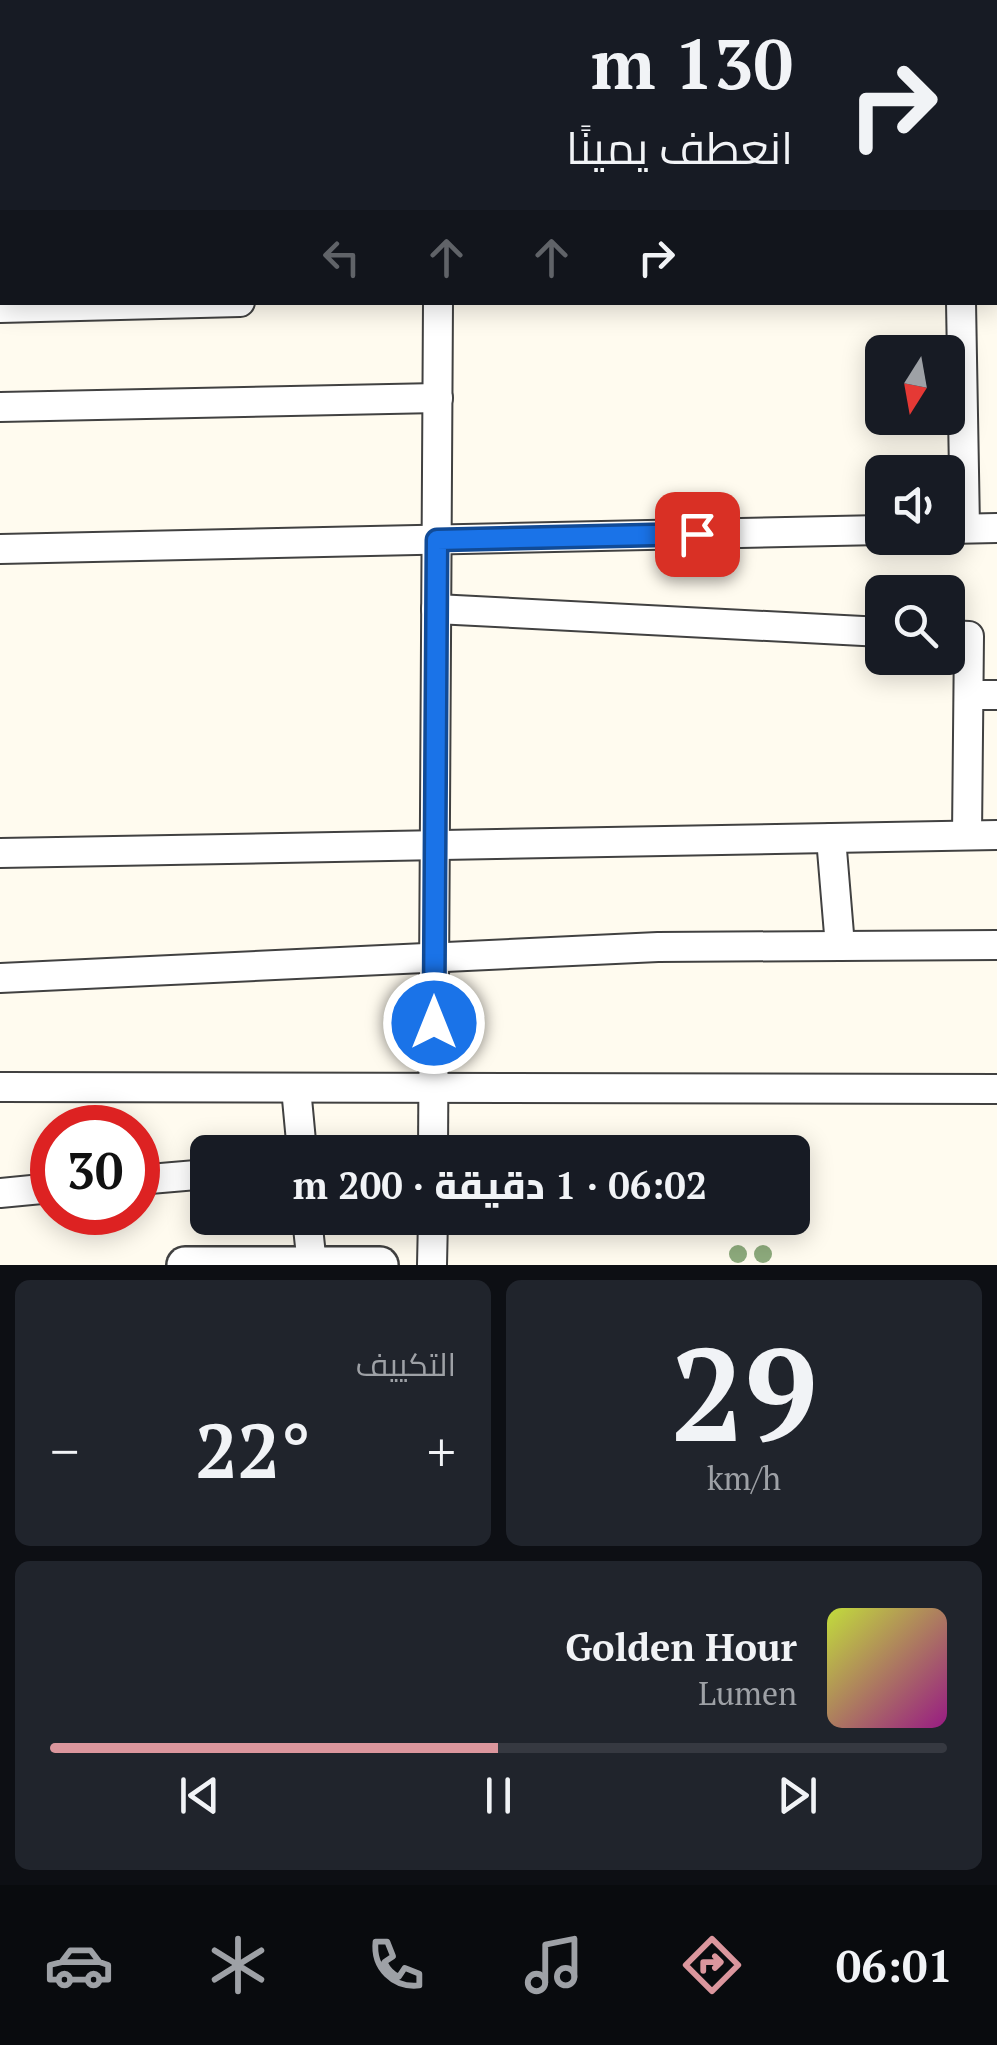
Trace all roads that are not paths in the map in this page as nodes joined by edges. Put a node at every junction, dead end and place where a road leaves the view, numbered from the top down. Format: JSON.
{"nodes":[{"id":1,"x":120,"y":305,"type":"edge"},
{"id":2,"x":438,"y":305,"type":"edge"},
{"id":3,"x":961,"y":305,"type":"edge"},
{"id":4,"x":0,"y":308,"type":"edge"},
{"id":5,"x":438,"y":398,"type":"junction"},
{"id":6,"x":0,"y":406,"type":"edge"},
{"id":7,"x":958,"y":455,"type":"edge"},
{"id":8,"x":965,"y":528,"type":"edge"},
{"id":9,"x":997,"y":528,"type":"edge"},
{"id":10,"x":865,"y":530,"type":"edge"},
{"id":11,"x":437,"y":540,"type":"junction"},
{"id":12,"x":0,"y":549,"type":"edge"},
{"id":13,"x":436,"y":609,"type":"junction"},
{"id":14,"x":865,"y":631,"type":"edge"},
{"id":15,"x":965,"y":636,"type":"edge"},
{"id":16,"x":983,"y":695,"type":"edge"},
{"id":17,"x":967,"y":835,"type":"junction"},
{"id":18,"x":997,"y":835,"type":"edge"},
{"id":19,"x":832,"y":838,"type":"junction"},
{"id":20,"x":435,"y":845,"type":"junction"},
{"id":21,"x":0,"y":853,"type":"edge"},
{"id":22,"x":997,"y":945,"type":"edge"},
{"id":23,"x":840,"y":946,"type":"junction"},
{"id":24,"x":434,"y":958,"type":"junction"},
{"id":25,"x":0,"y":978,"type":"edge"},
{"id":26,"x":0,"y":1087,"type":"edge"},
{"id":27,"x":296,"y":1088,"type":"junction"},
{"id":28,"x":433,"y":1088,"type":"junction"},
{"id":29,"x":997,"y":1090,"type":"edge"},
{"id":30,"x":300,"y":1135,"type":"edge"},
{"id":31,"x":433,"y":1135,"type":"edge"},
{"id":32,"x":190,"y":1176,"type":"edge"},
{"id":33,"x":160,"y":1178,"type":"edge"},
{"id":34,"x":30,"y":1190,"type":"edge"},
{"id":35,"x":0,"y":1193,"type":"edge"},
{"id":36,"x":309,"y":1235,"type":"edge"},
{"id":37,"x":432,"y":1235,"type":"edge"},
{"id":38,"x":312,"y":1264,"type":"edge"},
{"id":39,"x":185,"y":1265,"type":"edge"},
{"id":40,"x":380,"y":1265,"type":"edge"},
{"id":41,"x":432,"y":1265,"type":"edge"}],
"edges":[{"from":1,"to":4,"type":"street"},
{"from":2,"to":5,"type":"street"},
{"from":3,"to":7,"type":"street"},
{"from":5,"to":6,"type":"street"},
{"from":5,"to":11,"type":"street"},
{"from":8,"to":9,"type":"street"},
{"from":10,"to":11,"type":"street"},
{"from":11,"to":12,"type":"street"},
{"from":11,"to":13,"type":"street"},
{"from":13,"to":14,"type":"street"},
{"from":13,"to":20,"type":"street"},
{"from":15,"to":16,"type":"street"},
{"from":16,"to":17,"type":"street"},
{"from":17,"to":18,"type":"street"},
{"from":17,"to":19,"type":"street"},
{"from":19,"to":20,"type":"street"},
{"from":19,"to":23,"type":"street"},
{"from":20,"to":21,"type":"street"},
{"from":20,"to":24,"type":"street"},
{"from":22,"to":23,"type":"street"},
{"from":23,"to":24,"type":"street"},
{"from":24,"to":25,"type":"street"},
{"from":24,"to":28,"type":"street"},
{"from":26,"to":27,"type":"street"},
{"from":27,"to":28,"type":"street"},
{"from":27,"to":30,"type":"street"},
{"from":28,"to":29,"type":"street"},
{"from":28,"to":31,"type":"street"},
{"from":32,"to":33,"type":"street"},
{"from":34,"to":35,"type":"street"},
{"from":36,"to":38,"type":"street"},
{"from":37,"to":41,"type":"street"},
{"from":38,"to":39,"type":"street"},
{"from":38,"to":40,"type":"street"}]}
